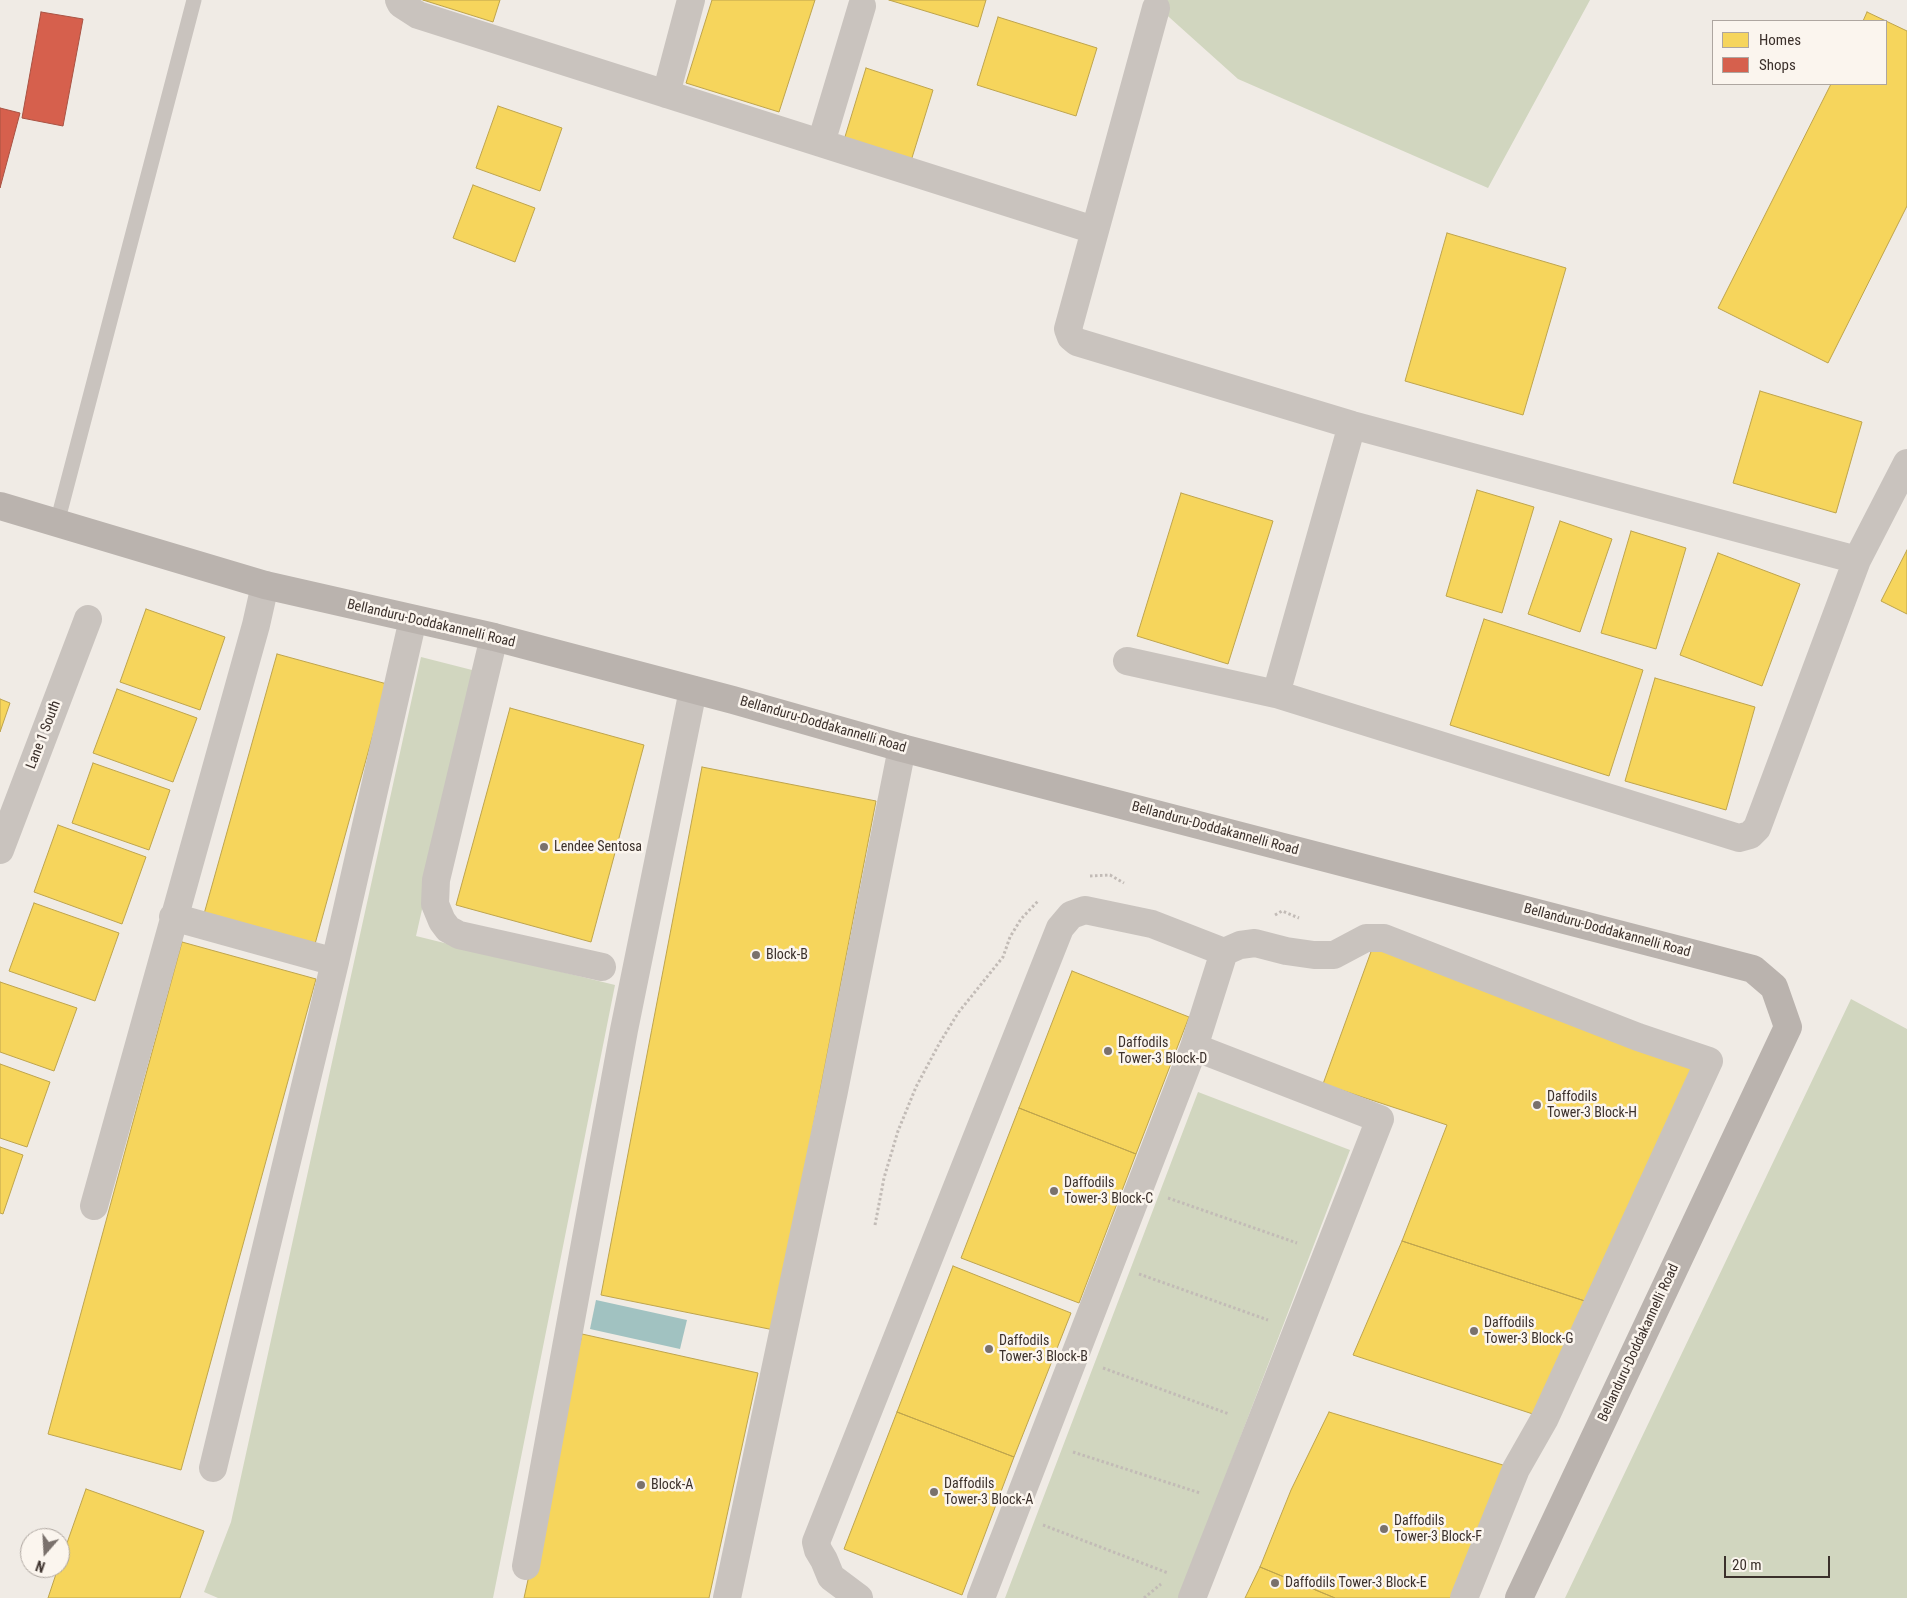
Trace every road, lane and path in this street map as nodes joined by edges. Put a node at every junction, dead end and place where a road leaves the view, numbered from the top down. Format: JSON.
{"nodes":[{"id":1,"x":194,"y":0,"type":"edge"},
{"id":2,"x":399,"y":0,"type":"edge"},
{"id":3,"x":691,"y":0,"type":"edge"},
{"id":4,"x":862,"y":6,"type":"dead end"},
{"id":5,"x":1156,"y":8,"type":"dead end"},
{"id":6,"x":666,"y":94,"type":"junction"},
{"id":7,"x":821,"y":143,"type":"junction"},
{"id":8,"x":1094,"y":230,"type":"junction"},
{"id":9,"x":1352,"y":425,"type":"junction"},
{"id":10,"x":1907,"y":463,"type":"edge"},
{"id":11,"x":0,"y":506,"type":"edge"},
{"id":12,"x":57,"y":523,"type":"junction"},
{"id":13,"x":1857,"y":560,"type":"junction"},
{"id":14,"x":265,"y":586,"type":"junction"},
{"id":15,"x":88,"y":619,"type":"dead end"},
{"id":16,"x":413,"y":619,"type":"junction"},
{"id":17,"x":494,"y":637,"type":"junction"},
{"id":18,"x":1127,"y":661,"type":"dead end"},
{"id":19,"x":692,"y":690,"type":"junction"},
{"id":20,"x":1276,"y":694,"type":"junction"},
{"id":21,"x":902,"y":748,"type":"junction"},
{"id":22,"x":0,"y":850,"type":"edge"},
{"id":23,"x":173,"y":917,"type":"junction"},
{"id":24,"x":1224,"y":952,"type":"junction"},
{"id":25,"x":335,"y":962,"type":"junction"},
{"id":26,"x":602,"y":967,"type":"dead end"},
{"id":27,"x":624,"y":1030,"type":"junction"},
{"id":28,"x":1194,"y":1046,"type":"junction"},
{"id":29,"x":636,"y":1057,"type":"dead end"},
{"id":30,"x":834,"y":1091,"type":"junction"},
{"id":31,"x":819,"y":1115,"type":"dead end"},
{"id":32,"x":1139,"y":1188,"type":"junction"},
{"id":33,"x":94,"y":1206,"type":"dead end"},
{"id":34,"x":1328,"y":1253,"type":"junction"},
{"id":35,"x":1110,"y":1264,"type":"junction"},
{"id":36,"x":1298,"y":1330,"type":"junction"},
{"id":37,"x":1080,"y":1342,"type":"junction"},
{"id":38,"x":1260,"y":1425,"type":"junction"},
{"id":39,"x":1041,"y":1442,"type":"junction"},
{"id":40,"x":212,"y":1468,"type":"dead end"},
{"id":41,"x":1230,"y":1503,"type":"junction"},
{"id":42,"x":1013,"y":1514,"type":"junction"},
{"id":43,"x":526,"y":1566,"type":"dead end"},
{"id":44,"x":726,"y":1598,"type":"edge"},
{"id":45,"x":860,"y":1598,"type":"edge"},
{"id":46,"x":981,"y":1598,"type":"edge"},
{"id":47,"x":1144,"y":1598,"type":"edge"},
{"id":48,"x":1192,"y":1598,"type":"edge"},
{"id":49,"x":1464,"y":1598,"type":"edge"},
{"id":50,"x":1519,"y":1598,"type":"edge"}],
"edges":[{"from":1,"to":12,"type":"lane"},
{"from":2,"to":6,"type":"street"},
{"from":3,"to":6,"type":"street"},
{"from":4,"to":7,"type":"street"},
{"from":5,"to":8,"type":"street"},
{"from":6,"to":7,"type":"street"},
{"from":7,"to":8,"type":"street"},
{"from":8,"to":9,"type":"street"},
{"from":9,"to":13,"type":"street"},
{"from":9,"to":20,"type":"street"},
{"from":10,"to":13,"type":"street"},
{"from":11,"to":12,"type":"street","name":"Bellanduru-Doddakannelli Road"},
{"from":12,"to":14,"type":"street","name":"Bellanduru-Doddakannelli Road"},
{"from":13,"to":20,"type":"street"},
{"from":14,"to":16,"type":"street","name":"Bellanduru-Doddakannelli Road"},
{"from":14,"to":23,"type":"street"},
{"from":15,"to":22,"type":"street","name":"Lane 1 South"},
{"from":16,"to":17,"type":"street","name":"Bellanduru-Doddakannelli Road"},
{"from":16,"to":25,"type":"street"},
{"from":17,"to":19,"type":"street","name":"Bellanduru-Doddakannelli Road"},
{"from":17,"to":26,"type":"street"},
{"from":18,"to":20,"type":"street"},
{"from":19,"to":21,"type":"street","name":"Bellanduru-Doddakannelli Road"},
{"from":19,"to":27,"type":"street"},
{"from":21,"to":30,"type":"street"},
{"from":21,"to":50,"type":"street","name":"Bellanduru-Doddakannelli Road"},
{"from":23,"to":25,"type":"street"},
{"from":23,"to":33,"type":"street"},
{"from":24,"to":28,"type":"street"},
{"from":24,"to":45,"type":"street"},
{"from":24,"to":49,"type":"street"},
{"from":25,"to":40,"type":"street"},
{"from":27,"to":29,"type":"street"},
{"from":27,"to":43,"type":"street"},
{"from":28,"to":32,"type":"street"},
{"from":28,"to":34,"type":"street"},
{"from":30,"to":31,"type":"street"},
{"from":30,"to":44,"type":"street"},
{"from":32,"to":34,"type":"path"},
{"from":32,"to":35,"type":"street"},
{"from":34,"to":36,"type":"street"},
{"from":35,"to":36,"type":"path"},
{"from":35,"to":37,"type":"street"},
{"from":36,"to":38,"type":"street"},
{"from":37,"to":38,"type":"path"},
{"from":37,"to":39,"type":"street"},
{"from":38,"to":41,"type":"street"},
{"from":39,"to":41,"type":"path"},
{"from":39,"to":42,"type":"street"},
{"from":41,"to":48,"type":"street"},
{"from":42,"to":46,"type":"street"},
{"from":42,"to":47,"type":"path"}]}
